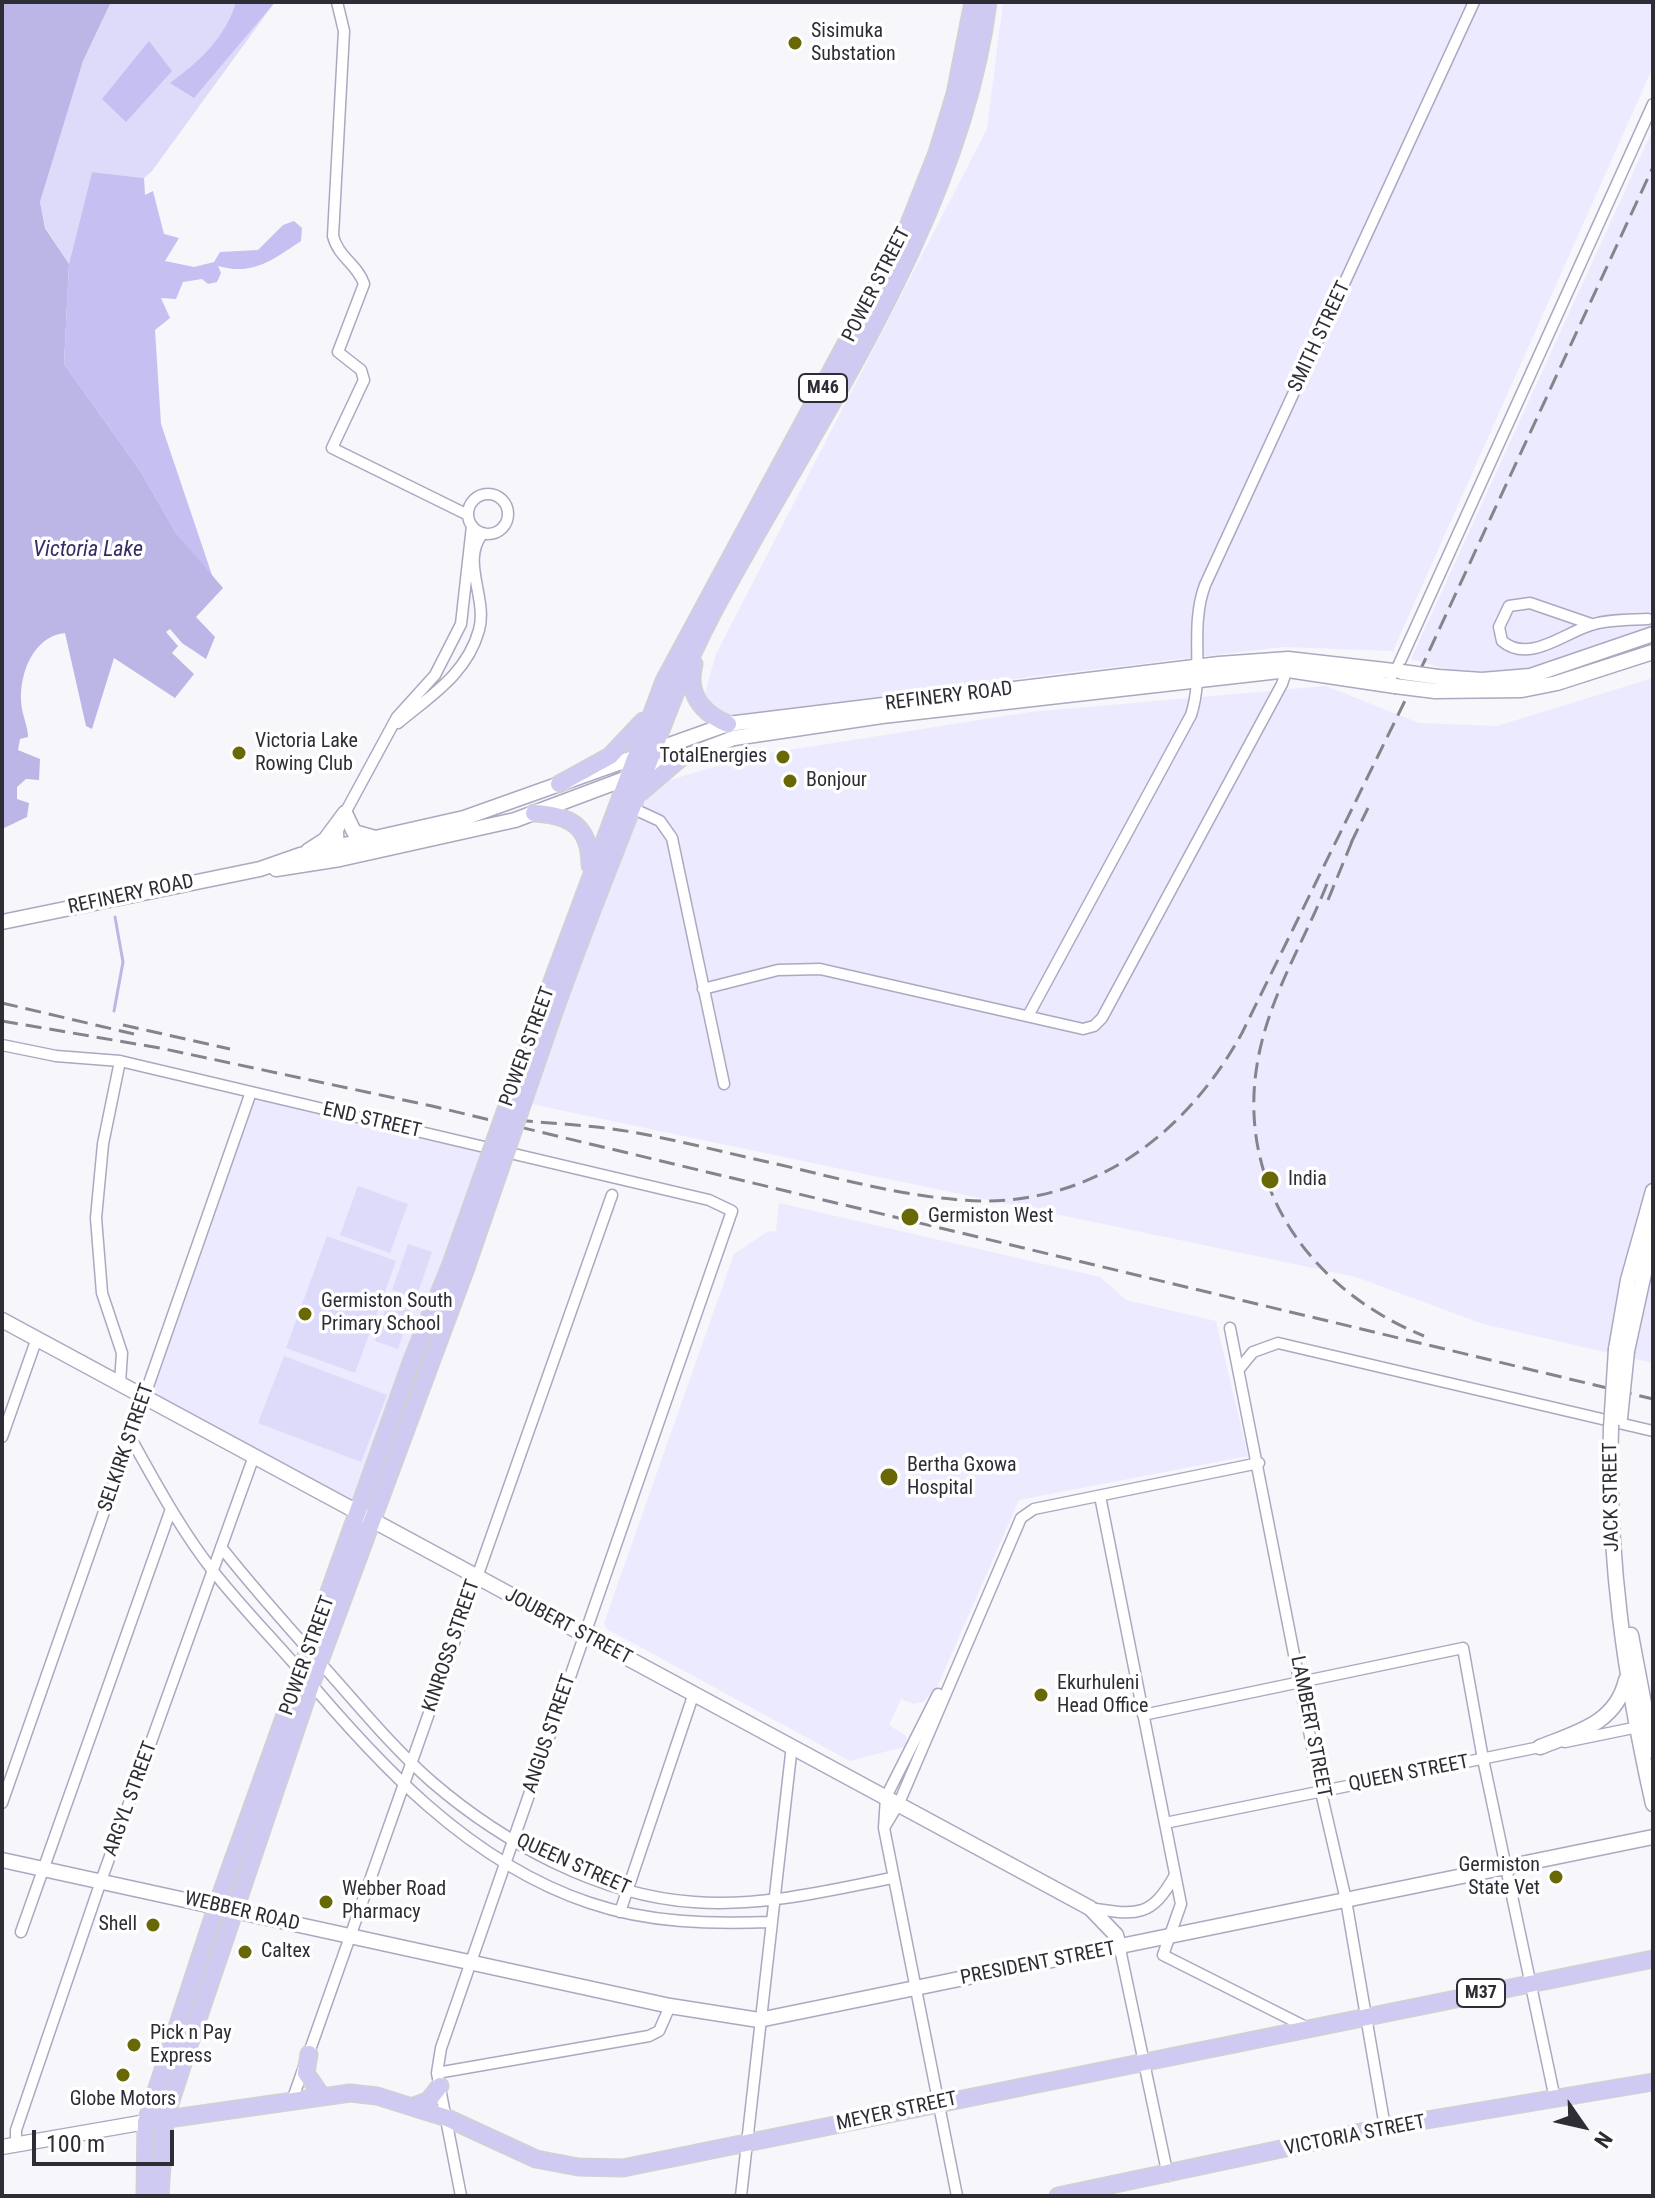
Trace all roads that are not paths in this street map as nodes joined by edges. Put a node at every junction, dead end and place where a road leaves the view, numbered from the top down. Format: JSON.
{"nodes":[{"id":1,"x":337,"y":2,"type":"edge"},
{"id":2,"x":973,"y":2,"type":"edge"},
{"id":3,"x":988,"y":2,"type":"edge"},
{"id":4,"x":1474,"y":2,"type":"edge"},
{"id":5,"x":1653,"y":104,"type":"edge"},
{"id":6,"x":944,"y":155,"type":"junction"},
{"id":7,"x":833,"y":383,"type":"junction"},
{"id":8,"x":468,"y":515,"type":"junction"},
{"id":9,"x":472,"y":526,"type":"junction"},
{"id":10,"x":483,"y":533,"type":"junction"},
{"id":11,"x":1653,"y":605,"type":"edge"},
{"id":12,"x":710,"y":617,"type":"junction"},
{"id":13,"x":1648,"y":619,"type":"junction"},
{"id":14,"x":1591,"y":624,"type":"junction"},
{"id":15,"x":1652,"y":636,"type":"edge"},
{"id":16,"x":1653,"y":652,"type":"edge"},
{"id":17,"x":443,"y":662,"type":"junction"},
{"id":18,"x":1288,"y":665,"type":"junction"},
{"id":19,"x":458,"y":670,"type":"junction"},
{"id":20,"x":1198,"y":673,"type":"junction"},
{"id":21,"x":1395,"y":679,"type":"junction"},
{"id":22,"x":1519,"y":684,"type":"junction"},
{"id":23,"x":945,"y":704,"type":"junction"},
{"id":24,"x":652,"y":709,"type":"junction"},
{"id":25,"x":728,"y":724,"type":"junction"},
{"id":26,"x":391,"y":729,"type":"junction"},
{"id":27,"x":652,"y":753,"type":"junction"},
{"id":28,"x":682,"y":757,"type":"junction"},
{"id":29,"x":640,"y":765,"type":"junction"},
{"id":30,"x":627,"y":778,"type":"junction"},
{"id":31,"x":559,"y":784,"type":"junction"},
{"id":32,"x":590,"y":784,"type":"junction"},
{"id":33,"x":628,"y":802,"type":"junction"},
{"id":34,"x":345,"y":813,"type":"junction"},
{"id":35,"x":534,"y":813,"type":"junction"},
{"id":36,"x":381,"y":839,"type":"junction"},
{"id":37,"x":339,"y":854,"type":"junction"},
{"id":38,"x":300,"y":855,"type":"junction"},
{"id":39,"x":260,"y":869,"type":"junction"},
{"id":40,"x":590,"y":875,"type":"junction"},
{"id":41,"x":2,"y":922,"type":"edge"},
{"id":42,"x":703,"y":989,"type":"junction"},
{"id":43,"x":547,"y":1013,"type":"junction"},
{"id":44,"x":1028,"y":1016,"type":"junction"},
{"id":45,"x":2,"y":1045,"type":"edge"},
{"id":46,"x":120,"y":1061,"type":"junction"},
{"id":47,"x":724,"y":1084,"type":"dead end"},
{"id":48,"x":251,"y":1092,"type":"junction"},
{"id":49,"x":1653,"y":1191,"type":"edge"},
{"id":50,"x":612,"y":1195,"type":"dead end"},
{"id":51,"x":732,"y":1218,"type":"joint"},
{"id":52,"x":1653,"y":1232,"type":"edge"},
{"id":53,"x":1634,"y":1282,"type":"junction"},
{"id":54,"x":2,"y":1320,"type":"edge"},
{"id":55,"x":1230,"y":1328,"type":"dead end"},
{"id":56,"x":37,"y":1338,"type":"junction"},
{"id":57,"x":1239,"y":1369,"type":"junction"},
{"id":58,"x":120,"y":1383,"type":"junction"},
{"id":59,"x":145,"y":1397,"type":"junction"},
{"id":60,"x":1615,"y":1428,"type":"junction"},
{"id":61,"x":1653,"y":1431,"type":"edge"},
{"id":62,"x":2,"y":1437,"type":"edge"},
{"id":63,"x":130,"y":1437,"type":"junction"},
{"id":64,"x":254,"y":1456,"type":"junction"},
{"id":65,"x":1259,"y":1463,"type":"junction"},
{"id":66,"x":1100,"y":1496,"type":"junction"},
{"id":67,"x":171,"y":1509,"type":"junction"},
{"id":68,"x":366,"y":1516,"type":"junction"},
{"id":69,"x":221,"y":1547,"type":"junction"},
{"id":70,"x":213,"y":1571,"type":"junction"},
{"id":71,"x":476,"y":1577,"type":"junction"},
{"id":72,"x":585,"y":1636,"type":"junction"},
{"id":73,"x":315,"y":1657,"type":"junction"},
{"id":74,"x":1627,"y":1676,"type":"junction"},
{"id":75,"x":306,"y":1680,"type":"junction"},
{"id":76,"x":1301,"y":1680,"type":"junction"},
{"id":77,"x":694,"y":1693,"type":"junction"},
{"id":78,"x":1143,"y":1715,"type":"junction"},
{"id":79,"x":1645,"y":1726,"type":"edge"},
{"id":80,"x":792,"y":1745,"type":"junction"},
{"id":81,"x":1540,"y":1747,"type":"junction"},
{"id":82,"x":1653,"y":1751,"type":"edge"},
{"id":83,"x":1483,"y":1759,"type":"junction"},
{"id":84,"x":412,"y":1762,"type":"junction"},
{"id":85,"x":404,"y":1786,"type":"junction"},
{"id":86,"x":1321,"y":1792,"type":"junction"},
{"id":87,"x":892,"y":1800,"type":"junction"},
{"id":88,"x":2,"y":1803,"type":"edge"},
{"id":89,"x":1653,"y":1804,"type":"edge"},
{"id":90,"x":1165,"y":1823,"type":"junction"},
{"id":91,"x":1653,"y":1837,"type":"edge"},
{"id":92,"x":513,"y":1840,"type":"junction"},
{"id":93,"x":2,"y":1860,"type":"edge"},
{"id":94,"x":506,"y":1861,"type":"junction"},
{"id":95,"x":1505,"y":1866,"type":"junction"},
{"id":96,"x":43,"y":1868,"type":"junction"},
{"id":97,"x":1175,"y":1875,"type":"junction"},
{"id":98,"x":892,"y":1878,"type":"junction"},
{"id":99,"x":101,"y":1881,"type":"junction"},
{"id":100,"x":627,"y":1891,"type":"junction"},
{"id":101,"x":1346,"y":1900,"type":"junction"},
{"id":102,"x":772,"y":1902,"type":"junction"},
{"id":103,"x":217,"y":1905,"type":"junction"},
{"id":104,"x":1090,"y":1908,"type":"junction"},
{"id":105,"x":235,"y":1911,"type":"junction"},
{"id":106,"x":620,"y":1912,"type":"junction"},
{"id":107,"x":770,"y":1922,"type":"junction"},
{"id":108,"x":21,"y":1932,"type":"dead end"},
{"id":109,"x":352,"y":1936,"type":"junction"},
{"id":110,"x":1171,"y":1938,"type":"junction"},
{"id":111,"x":1120,"y":1949,"type":"junction"},
{"id":112,"x":1653,"y":1959,"type":"edge"},
{"id":113,"x":470,"y":1961,"type":"junction"},
{"id":114,"x":1529,"y":1982,"type":"junction"},
{"id":115,"x":913,"y":1988,"type":"junction"},
{"id":116,"x":670,"y":2006,"type":"junction"},
{"id":117,"x":1368,"y":2017,"type":"junction"},
{"id":118,"x":759,"y":2020,"type":"junction"},
{"id":119,"x":1309,"y":2029,"type":"junction"},
{"id":120,"x":309,"y":2054,"type":"junction"},
{"id":121,"x":1142,"y":2062,"type":"junction"},
{"id":122,"x":439,"y":2080,"type":"junction"},
{"id":123,"x":1653,"y":2082,"type":"edge"},
{"id":124,"x":321,"y":2095,"type":"junction"},
{"id":125,"x":293,"y":2098,"type":"junction"},
{"id":126,"x":1555,"y":2099,"type":"junction"},
{"id":127,"x":939,"y":2103,"type":"junction"},
{"id":128,"x":414,"y":2106,"type":"junction"},
{"id":129,"x":447,"y":2118,"type":"junction"},
{"id":130,"x":165,"y":2119,"type":"junction"},
{"id":131,"x":146,"y":2122,"type":"junction"},
{"id":132,"x":1385,"y":2127,"type":"junction"},
{"id":133,"x":748,"y":2143,"type":"junction"},
{"id":134,"x":9,"y":2146,"type":"edge"},
{"id":135,"x":1168,"y":2176,"type":"junction"},
{"id":136,"x":145,"y":2196,"type":"edge"},
{"id":137,"x":160,"y":2196,"type":"edge"},
{"id":138,"x":461,"y":2196,"type":"edge"},
{"id":139,"x":741,"y":2196,"type":"edge"},
{"id":140,"x":957,"y":2196,"type":"edge"},
{"id":141,"x":1058,"y":2196,"type":"edge"}],
"edges":[{"from":1,"to":8,"type":"street"},
{"from":2,"to":6,"type":"main road","name":"POWER STREET","number":"M46"},
{"from":3,"to":6,"type":"main road","name":"POWER STREET","number":"M46"},
{"from":4,"to":20,"type":"street","name":"SMITH STREET"},
{"from":5,"to":21,"type":"street"},
{"from":6,"to":7,"type":"main road","name":"POWER STREET","number":"M46"},
{"from":7,"to":12,"type":"main road","name":"POWER STREET","number":"M46"},
{"from":7,"to":24,"type":"main road","name":"POWER STREET","number":"M46"},
{"from":8,"to":9,"type":"street"},
{"from":8,"to":10,"type":"street"},
{"from":9,"to":10,"type":"street"},
{"from":9,"to":17,"type":"street"},
{"from":10,"to":19,"type":"street"},
{"from":11,"to":13,"type":"street"},
{"from":12,"to":25,"type":"main road"},
{"from":12,"to":27,"type":"main road","name":"POWER STREET","number":"M46"},
{"from":13,"to":14,"type":"street"},
{"from":13,"to":15,"type":"street"},
{"from":14,"to":14,"type":"street"},
{"from":15,"to":22,"type":"main road","name":"REFINERY ROAD"},
{"from":16,"to":22,"type":"main road","name":"REFINERY ROAD"},
{"from":17,"to":19,"type":"street"},
{"from":17,"to":26,"type":"street"},
{"from":18,"to":20,"type":"main road","name":"REFINERY ROAD"},
{"from":18,"to":21,"type":"main road","name":"REFINERY ROAD"},
{"from":18,"to":44,"type":"street"},
{"from":19,"to":26,"type":"street"},
{"from":20,"to":23,"type":"main road","name":"REFINERY ROAD"},
{"from":20,"to":44,"type":"street","name":"SMITH STREET"},
{"from":21,"to":22,"type":"main road","name":"REFINERY ROAD","bridge":true},
{"from":23,"to":25,"type":"main road","name":"REFINERY ROAD"},
{"from":23,"to":28,"type":"main road","name":"REFINERY ROAD"},
{"from":24,"to":29,"type":"main road","name":"POWER STREET","number":"M46"},
{"from":24,"to":31,"type":"main road"},
{"from":25,"to":27,"type":"main road","name":"REFINERY ROAD"},
{"from":26,"to":34,"type":"street"},
{"from":27,"to":29,"type":"main road","name":"POWER STREET","number":"M46"},
{"from":28,"to":29,"type":"main road","name":"REFINERY ROAD"},
{"from":28,"to":33,"type":"main road"},
{"from":29,"to":30,"type":"main road","name":"POWER STREET","number":"M46"},
{"from":29,"to":32,"type":"main road","name":"REFINERY ROAD"},
{"from":29,"to":33,"type":"main road","name":"POWER STREET","number":"M46"},
{"from":30,"to":32,"type":"main road","name":"REFINERY ROAD"},
{"from":30,"to":33,"type":"main road","name":"POWER STREET","number":"M46"},
{"from":31,"to":32,"type":"main road","name":"REFINERY ROAD"},
{"from":31,"to":36,"type":"main road","name":"REFINERY ROAD"},
{"from":32,"to":35,"type":"main road","name":"REFINERY ROAD"},
{"from":33,"to":40,"type":"main road","name":"POWER STREET"},
{"from":33,"to":42,"type":"street"},
{"from":33,"to":43,"type":"main road","name":"POWER STREET"},
{"from":34,"to":36,"type":"main road"},
{"from":34,"to":37,"type":"street"},
{"from":34,"to":38,"type":"main road"},
{"from":35,"to":37,"type":"main road","name":"REFINERY ROAD"},
{"from":35,"to":40,"type":"main road"},
{"from":36,"to":37,"type":"main road","name":"REFINERY ROAD"},
{"from":37,"to":38,"type":"main road","name":"REFINERY ROAD"},
{"from":37,"to":39,"type":"main road","name":"REFINERY ROAD"},
{"from":38,"to":39,"type":"main road","name":"REFINERY ROAD"},
{"from":39,"to":41,"type":"main road","name":"REFINERY ROAD"},
{"from":40,"to":43,"type":"main road","name":"POWER STREET"},
{"from":42,"to":44,"type":"street"},
{"from":42,"to":47,"type":"street"},
{"from":43,"to":68,"type":"main road","name":"POWER STREET","bridge":true},
{"from":45,"to":46,"type":"street","name":"END STREET"},
{"from":46,"to":48,"type":"street","name":"END STREET"},
{"from":46,"to":58,"type":"street"},
{"from":48,"to":51,"type":"street","name":"END STREET"},
{"from":48,"to":59,"type":"street","name":"SELKIRK STREET"},
{"from":49,"to":53,"type":"main road","name":"JACK STREET"},
{"from":50,"to":71,"type":"street","name":"KINROSS STREET"},
{"from":51,"to":72,"type":"street","name":"ANGUS STREET"},
{"from":52,"to":53,"type":"main road","name":"JACK STREET"},
{"from":53,"to":60,"type":"main road","name":"JACK STREET","bridge":true},
{"from":54,"to":56,"type":"main road","name":"JOUBERT STREET"},
{"from":55,"to":57,"type":"street","name":"LAMBERT STREET"},
{"from":56,"to":58,"type":"main road","name":"JOUBERT STREET"},
{"from":56,"to":62,"type":"street"},
{"from":57,"to":61,"type":"street"},
{"from":57,"to":65,"type":"street","name":"LAMBERT STREET"},
{"from":58,"to":59,"type":"main road","name":"JOUBERT STREET"},
{"from":59,"to":63,"type":"street","name":"SELKIRK STREET"},
{"from":59,"to":64,"type":"main road","name":"JOUBERT STREET"},
{"from":60,"to":74,"type":"main road","name":"JACK STREET"},
{"from":60,"to":79,"type":"main road","name":"JACK STREET"},
{"from":63,"to":67,"type":"street","name":"QUEEN STREET"},
{"from":63,"to":88,"type":"street","name":"SELKIRK STREET"},
{"from":64,"to":68,"type":"main road","name":"JOUBERT STREET"},
{"from":64,"to":69,"type":"street","name":"ARGYL STREET"},
{"from":65,"to":66,"type":"street"},
{"from":65,"to":76,"type":"street","name":"LAMBERT STREET"},
{"from":66,"to":78,"type":"street"},
{"from":66,"to":87,"type":"street"},
{"from":67,"to":70,"type":"street","name":"QUEEN STREET"},
{"from":67,"to":96,"type":"street"},
{"from":68,"to":71,"type":"main road","name":"JOUBERT STREET"},
{"from":68,"to":73,"type":"main road","name":"POWER STREET"},
{"from":69,"to":70,"type":"street","name":"ARGYL STREET"},
{"from":69,"to":73,"type":"street","name":"QUEEN STREET"},
{"from":70,"to":75,"type":"street","name":"QUEEN STREET"},
{"from":70,"to":99,"type":"street","name":"ARGYL STREET"},
{"from":71,"to":72,"type":"main road","name":"JOUBERT STREET"},
{"from":71,"to":84,"type":"street","name":"KINROSS STREET"},
{"from":72,"to":77,"type":"main road","name":"JOUBERT STREET"},
{"from":72,"to":92,"type":"street","name":"ANGUS STREET"},
{"from":73,"to":75,"type":"main road","name":"POWER STREET"},
{"from":73,"to":84,"type":"street","name":"QUEEN STREET"},
{"from":74,"to":79,"type":"main road","name":"JACK STREET"},
{"from":74,"to":81,"type":"main road"},
{"from":75,"to":85,"type":"street","name":"QUEEN STREET"},
{"from":75,"to":103,"type":"main road","name":"POWER STREET"},
{"from":75,"to":105,"type":"main road","name":"POWER STREET"},
{"from":76,"to":78,"type":"street"},
{"from":76,"to":83,"type":"street"},
{"from":76,"to":86,"type":"street","name":"LAMBERT STREET"},
{"from":77,"to":80,"type":"main road","name":"JOUBERT STREET"},
{"from":77,"to":100,"type":"street"},
{"from":78,"to":90,"type":"street"},
{"from":79,"to":81,"type":"street","name":"QUEEN STREET"},
{"from":79,"to":82,"type":"main road","name":"JACK STREET"},
{"from":79,"to":89,"type":"main road","name":"JACK STREET"},
{"from":80,"to":87,"type":"main road","name":"JOUBERT STREET"},
{"from":80,"to":102,"type":"street"},
{"from":81,"to":83,"type":"street","name":"QUEEN STREET"},
{"from":83,"to":86,"type":"street","name":"QUEEN STREET"},
{"from":83,"to":95,"type":"street"},
{"from":84,"to":85,"type":"street","name":"KINROSS STREET"},
{"from":84,"to":92,"type":"street","name":"QUEEN STREET"},
{"from":85,"to":94,"type":"street","name":"QUEEN STREET"},
{"from":85,"to":109,"type":"street","name":"KINROSS STREET"},
{"from":86,"to":90,"type":"street","name":"QUEEN STREET"},
{"from":86,"to":101,"type":"street","name":"LAMBERT STREET"},
{"from":87,"to":98,"type":"street"},
{"from":87,"to":104,"type":"main road","name":"JOUBERT STREET"},
{"from":90,"to":97,"type":"street"},
{"from":91,"to":95,"type":"main road","name":"PRESIDENT STREET"},
{"from":92,"to":94,"type":"street","name":"ANGUS STREET"},
{"from":92,"to":100,"type":"street","name":"QUEEN STREET"},
{"from":93,"to":96,"type":"main road","name":"WEBBER ROAD"},
{"from":94,"to":106,"type":"street","name":"QUEEN STREET"},
{"from":94,"to":113,"type":"street","name":"ANGUS STREET"},
{"from":95,"to":101,"type":"main road","name":"PRESIDENT STREET"},
{"from":95,"to":114,"type":"street"},
{"from":96,"to":99,"type":"main road","name":"WEBBER ROAD"},
{"from":96,"to":108,"type":"street"},
{"from":97,"to":104,"type":"street"},
{"from":97,"to":110,"type":"street"},
{"from":98,"to":102,"type":"street","name":"QUEEN STREET"},
{"from":98,"to":115,"type":"street"},
{"from":99,"to":103,"type":"main road","name":"WEBBER ROAD"},
{"from":99,"to":134,"type":"street","name":"ARGYL STREET"},
{"from":100,"to":102,"type":"street","name":"QUEEN STREET"},
{"from":100,"to":106,"type":"street"},
{"from":101,"to":110,"type":"main road","name":"PRESIDENT STREET"},
{"from":101,"to":117,"type":"street","name":"LAMBERT STREET"},
{"from":102,"to":107,"type":"street"},
{"from":103,"to":105,"type":"main road","name":"WEBBER ROAD"},
{"from":103,"to":131,"type":"main road","name":"POWER STREET"},
{"from":104,"to":111,"type":"main road","name":"JOUBERT STREET"},
{"from":105,"to":109,"type":"main road","name":"WEBBER ROAD"},
{"from":105,"to":130,"type":"main road","name":"POWER STREET"},
{"from":106,"to":107,"type":"street","name":"QUEEN STREET"},
{"from":107,"to":118,"type":"street"},
{"from":109,"to":113,"type":"main road","name":"WEBBER ROAD"},
{"from":109,"to":120,"type":"street","name":"KINROSS STREET"},
{"from":110,"to":111,"type":"main road","name":"PRESIDENT STREET"},
{"from":110,"to":119,"type":"street"},
{"from":111,"to":115,"type":"main road","name":"PRESIDENT STREET"},
{"from":111,"to":121,"type":"street"},
{"from":112,"to":114,"type":"main road","name":"MEYER STREET","number":"M37"},
{"from":113,"to":116,"type":"main road","name":"WEBBER ROAD"},
{"from":113,"to":122,"type":"street","name":"ANGUS STREET"},
{"from":114,"to":117,"type":"main road","name":"MEYER STREET","number":"M37"},
{"from":114,"to":126,"type":"street"},
{"from":115,"to":118,"type":"main road","name":"PRESIDENT STREET"},
{"from":115,"to":127,"type":"street"},
{"from":116,"to":118,"type":"main road","name":"PRESIDENT STREET"},
{"from":116,"to":122,"type":"street"},
{"from":117,"to":119,"type":"main road","name":"MEYER STREET","number":"M37"},
{"from":117,"to":132,"type":"street","name":"LAMBERT STREET"},
{"from":118,"to":133,"type":"street"},
{"from":119,"to":121,"type":"main road","name":"MEYER STREET"},
{"from":120,"to":124,"type":"main road"},
{"from":120,"to":125,"type":"street","name":"KINROSS STREET"},
{"from":121,"to":127,"type":"main road","name":"MEYER STREET"},
{"from":121,"to":135,"type":"street"},
{"from":122,"to":128,"type":"main road"},
{"from":122,"to":129,"type":"street","name":"ANGUS STREET"},
{"from":123,"to":126,"type":"main road","name":"VICTORIA STREET"},
{"from":124,"to":125,"type":"main road","name":"MEYER STREET"},
{"from":124,"to":128,"type":"main road","name":"MEYER STREET"},
{"from":125,"to":130,"type":"main road","name":"MEYER STREET"},
{"from":126,"to":132,"type":"main road","name":"VICTORIA STREET"},
{"from":127,"to":133,"type":"main road","name":"MEYER STREET"},
{"from":127,"to":140,"type":"street"},
{"from":128,"to":129,"type":"main road","name":"MEYER STREET"},
{"from":129,"to":133,"type":"main road","name":"MEYER STREET"},
{"from":129,"to":138,"type":"street","name":"ANGUS STREET"},
{"from":130,"to":131,"type":"main road","name":"MEYER STREET"},
{"from":130,"to":137,"type":"main road","name":"POWER STREET"},
{"from":131,"to":134,"type":"main road"},
{"from":131,"to":136,"type":"main road","name":"POWER STREET"},
{"from":132,"to":135,"type":"main road","name":"VICTORIA STREET"},
{"from":133,"to":139,"type":"street"},
{"from":135,"to":141,"type":"main road","name":"VICTORIA STREET"}]}
